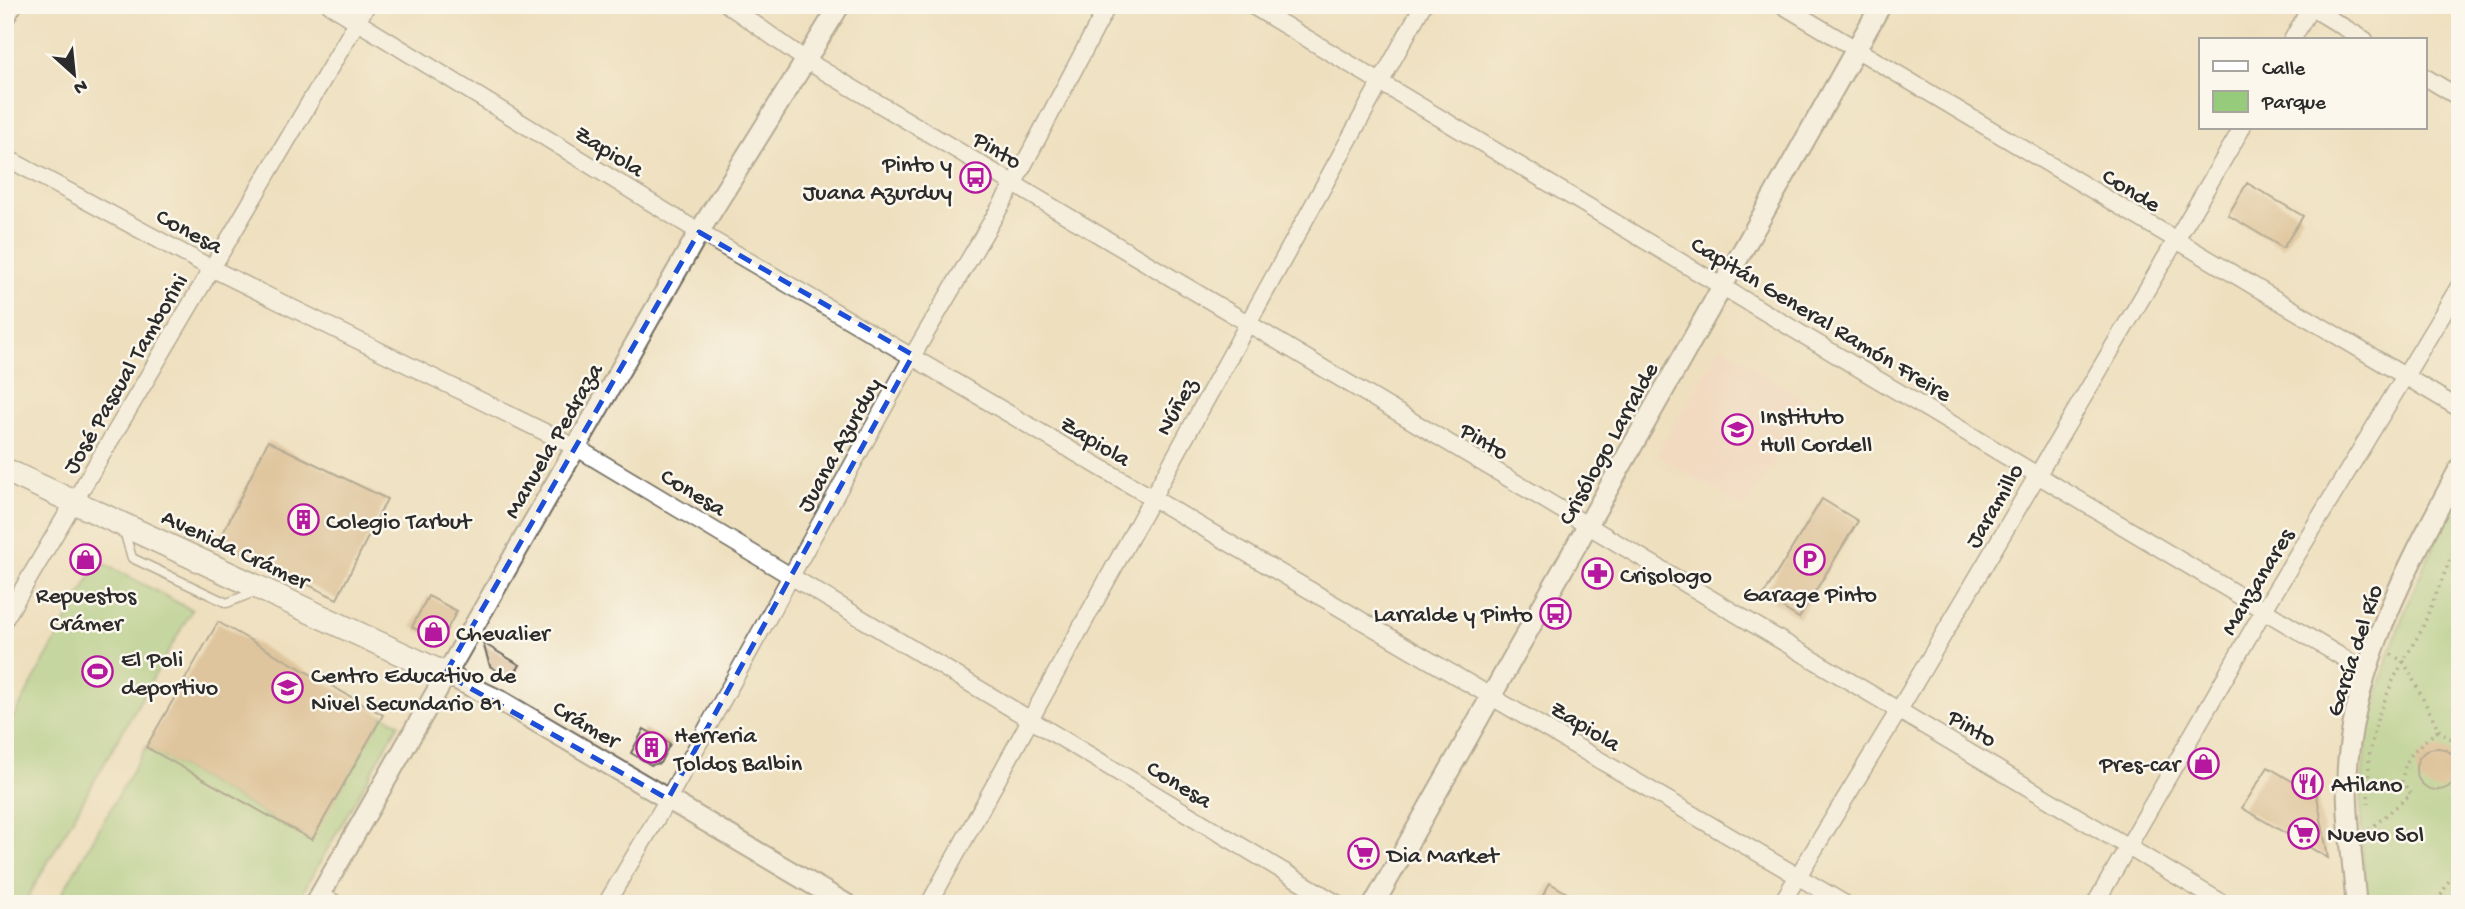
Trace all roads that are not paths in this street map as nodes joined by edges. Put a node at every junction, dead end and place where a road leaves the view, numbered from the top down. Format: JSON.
{"nodes":[{"id":1,"x":14,"y":5,"type":"edge"},
{"id":2,"x":330,"y":5,"type":"edge"},
{"id":3,"x":367,"y":5,"type":"edge"},
{"id":4,"x":728,"y":5,"type":"edge"},
{"id":5,"x":839,"y":5,"type":"edge"},
{"id":6,"x":1108,"y":5,"type":"edge"},
{"id":7,"x":1251,"y":5,"type":"edge"},
{"id":8,"x":1423,"y":5,"type":"edge"},
{"id":9,"x":1782,"y":5,"type":"edge"},
{"id":10,"x":1881,"y":5,"type":"edge"},
{"id":11,"x":2310,"y":6,"type":"edge"},
{"id":12,"x":5,"y":20,"type":"edge"},
{"id":13,"x":358,"y":20,"type":"junction"},
{"id":14,"x":2293,"y":38,"type":"edge"},
{"id":15,"x":2362,"y":38,"type":"edge"},
{"id":16,"x":1855,"y":50,"type":"junction"},
{"id":17,"x":807,"y":61,"type":"junction"},
{"id":18,"x":2426,"y":77,"type":"edge"},
{"id":19,"x":1380,"y":83,"type":"junction"},
{"id":20,"x":2460,"y":98,"type":"edge"},
{"id":21,"x":2241,"y":130,"type":"edge"},
{"id":22,"x":5,"y":157,"type":"edge"},
{"id":23,"x":1013,"y":185,"type":"junction"},
{"id":24,"x":699,"y":232,"type":"junction"},
{"id":25,"x":2176,"y":242,"type":"junction"},
{"id":26,"x":211,"y":268,"type":"junction"},
{"id":27,"x":1723,"y":285,"type":"junction"},
{"id":28,"x":2460,"y":285,"type":"edge"},
{"id":29,"x":1248,"y":322,"type":"junction"},
{"id":30,"x":913,"y":355,"type":"junction"},
{"id":31,"x":2405,"y":379,"type":"junction"},
{"id":32,"x":2460,"y":410,"type":"edge"},
{"id":33,"x":578,"y":448,"type":"junction"},
{"id":34,"x":2460,"y":467,"type":"edge"},
{"id":35,"x":5,"y":470,"type":"edge"},
{"id":36,"x":2038,"y":473,"type":"junction"},
{"id":37,"x":1150,"y":499,"type":"junction"},
{"id":38,"x":75,"y":503,"type":"junction"},
{"id":39,"x":1590,"y":524,"type":"junction"},
{"id":40,"x":790,"y":576,"type":"junction"},
{"id":41,"x":2265,"y":608,"type":"junction"},
{"id":42,"x":5,"y":620,"type":"edge"},
{"id":43,"x":2367,"y":672,"type":"junction"},
{"id":44,"x":445,"y":674,"type":"junction"},
{"id":45,"x":1492,"y":696,"type":"junction"},
{"id":46,"x":1899,"y":710,"type":"junction"},
{"id":47,"x":1030,"y":721,"type":"junction"},
{"id":48,"x":668,"y":799,"type":"junction"},
{"id":49,"x":2128,"y":845,"type":"junction"},
{"id":50,"x":1797,"y":877,"type":"junction"},
{"id":51,"x":324,"y":901,"type":"edge"},
{"id":52,"x":606,"y":904,"type":"edge"},
{"id":53,"x":846,"y":904,"type":"edge"},
{"id":54,"x":929,"y":904,"type":"edge"},
{"id":55,"x":1338,"y":904,"type":"edge"},
{"id":56,"x":1374,"y":904,"type":"edge"},
{"id":57,"x":1781,"y":904,"type":"edge"},
{"id":58,"x":1845,"y":904,"type":"edge"},
{"id":59,"x":2095,"y":904,"type":"edge"},
{"id":60,"x":2224,"y":904,"type":"edge"},
{"id":61,"x":2356,"y":904,"type":"edge"}],
"edges":[{"from":1,"to":12,"type":"street"},
{"from":2,"to":13,"type":"street","name":"Zapiola"},
{"from":3,"to":13,"type":"street","name":"José Pascual Tamborini"},
{"from":4,"to":17,"type":"street","name":"Pinto"},
{"from":5,"to":17,"type":"street","name":"Manuela Pedraza"},
{"from":6,"to":23,"type":"street","name":"Juana Azurduy"},
{"from":7,"to":19,"type":"street","name":"Capitán General Ramón Freire"},
{"from":8,"to":19,"type":"street","name":"Núñez"},
{"from":9,"to":16,"type":"street","name":"Conde"},
{"from":10,"to":16,"type":"street","name":"Crisólogo Larralde"},
{"from":11,"to":14,"type":"street"},
{"from":11,"to":15,"type":"street"},
{"from":13,"to":24,"type":"street","name":"Zapiola"},
{"from":13,"to":26,"type":"street","name":"José Pascual Tamborini"},
{"from":16,"to":25,"type":"street","name":"Conde"},
{"from":16,"to":27,"type":"street","name":"Crisólogo Larralde"},
{"from":17,"to":23,"type":"street","name":"Pinto"},
{"from":17,"to":24,"type":"street","name":"Manuela Pedraza"},
{"from":18,"to":20,"type":"street"},
{"from":19,"to":27,"type":"street","name":"Capitán General Ramón Freire"},
{"from":19,"to":29,"type":"street","name":"Núñez"},
{"from":21,"to":25,"type":"street","name":"Jaramillo"},
{"from":22,"to":26,"type":"street","name":"Conesa"},
{"from":23,"to":29,"type":"street","name":"Pinto"},
{"from":23,"to":30,"type":"street","name":"Juana Azurduy"},
{"from":24,"to":30,"type":"street","name":"Zapiola"},
{"from":24,"to":33,"type":"street","name":"Manuela Pedraza"},
{"from":25,"to":31,"type":"street","name":"Conde"},
{"from":25,"to":36,"type":"street","name":"Jaramillo"},
{"from":26,"to":33,"type":"street","name":"Conesa"},
{"from":26,"to":38,"type":"street","name":"José Pascual Tamborini"},
{"from":27,"to":36,"type":"street","name":"Capitán General Ramón Freire"},
{"from":27,"to":39,"type":"street","name":"Crisólogo Larralde"},
{"from":28,"to":31,"type":"street","name":"Manzanares"},
{"from":29,"to":37,"type":"street","name":"Núñez"},
{"from":29,"to":39,"type":"street","name":"Pinto"},
{"from":30,"to":37,"type":"street","name":"Zapiola"},
{"from":30,"to":40,"type":"street","name":"Juana Azurduy"},
{"from":31,"to":32,"type":"street","name":"Conde"},
{"from":31,"to":41,"type":"street","name":"Manzanares"},
{"from":33,"to":40,"type":"street","name":"Conesa"},
{"from":33,"to":44,"type":"street","name":"Manuela Pedraza"},
{"from":34,"to":43,"type":"street","name":"García del Río"},
{"from":35,"to":38,"type":"main road","name":"Avenida Crámer"},
{"from":36,"to":41,"type":"street","name":"Capitán General Ramón Freire"},
{"from":36,"to":46,"type":"street","name":"Jaramillo"},
{"from":37,"to":45,"type":"street","name":"Zapiola"},
{"from":37,"to":47,"type":"street","name":"Núñez"},
{"from":38,"to":42,"type":"street","name":"José Pascual Tamborini"},
{"from":38,"to":44,"type":"main road","name":"Avenida Crámer"},
{"from":39,"to":45,"type":"street","name":"Crisólogo Larralde"},
{"from":39,"to":46,"type":"street","name":"Pinto"},
{"from":40,"to":47,"type":"street","name":"Conesa"},
{"from":40,"to":48,"type":"street","name":"Juana Azurduy"},
{"from":41,"to":43,"type":"street","name":"Capitán General Ramón Freire"},
{"from":41,"to":49,"type":"street","name":"Manzanares"},
{"from":43,"to":61,"type":"street","name":"García del Río"},
{"from":44,"to":48,"type":"street","name":"Crámer"},
{"from":44,"to":51,"type":"street","name":"Manuela Pedraza"},
{"from":45,"to":50,"type":"street","name":"Zapiola"},
{"from":45,"to":56,"type":"street","name":"Crisólogo Larralde"},
{"from":46,"to":49,"type":"street","name":"Pinto"},
{"from":46,"to":50,"type":"street","name":"Jaramillo"},
{"from":47,"to":54,"type":"street","name":"Núñez"},
{"from":47,"to":55,"type":"street","name":"Conesa"},
{"from":48,"to":52,"type":"street","name":"Juana Azurduy"},
{"from":48,"to":53,"type":"street","name":"Crámer"},
{"from":49,"to":59,"type":"street","name":"Manzanares"},
{"from":49,"to":60,"type":"street","name":"Pinto"},
{"from":50,"to":57,"type":"street","name":"Jaramillo"},
{"from":50,"to":58,"type":"street","name":"Zapiola"}]}
